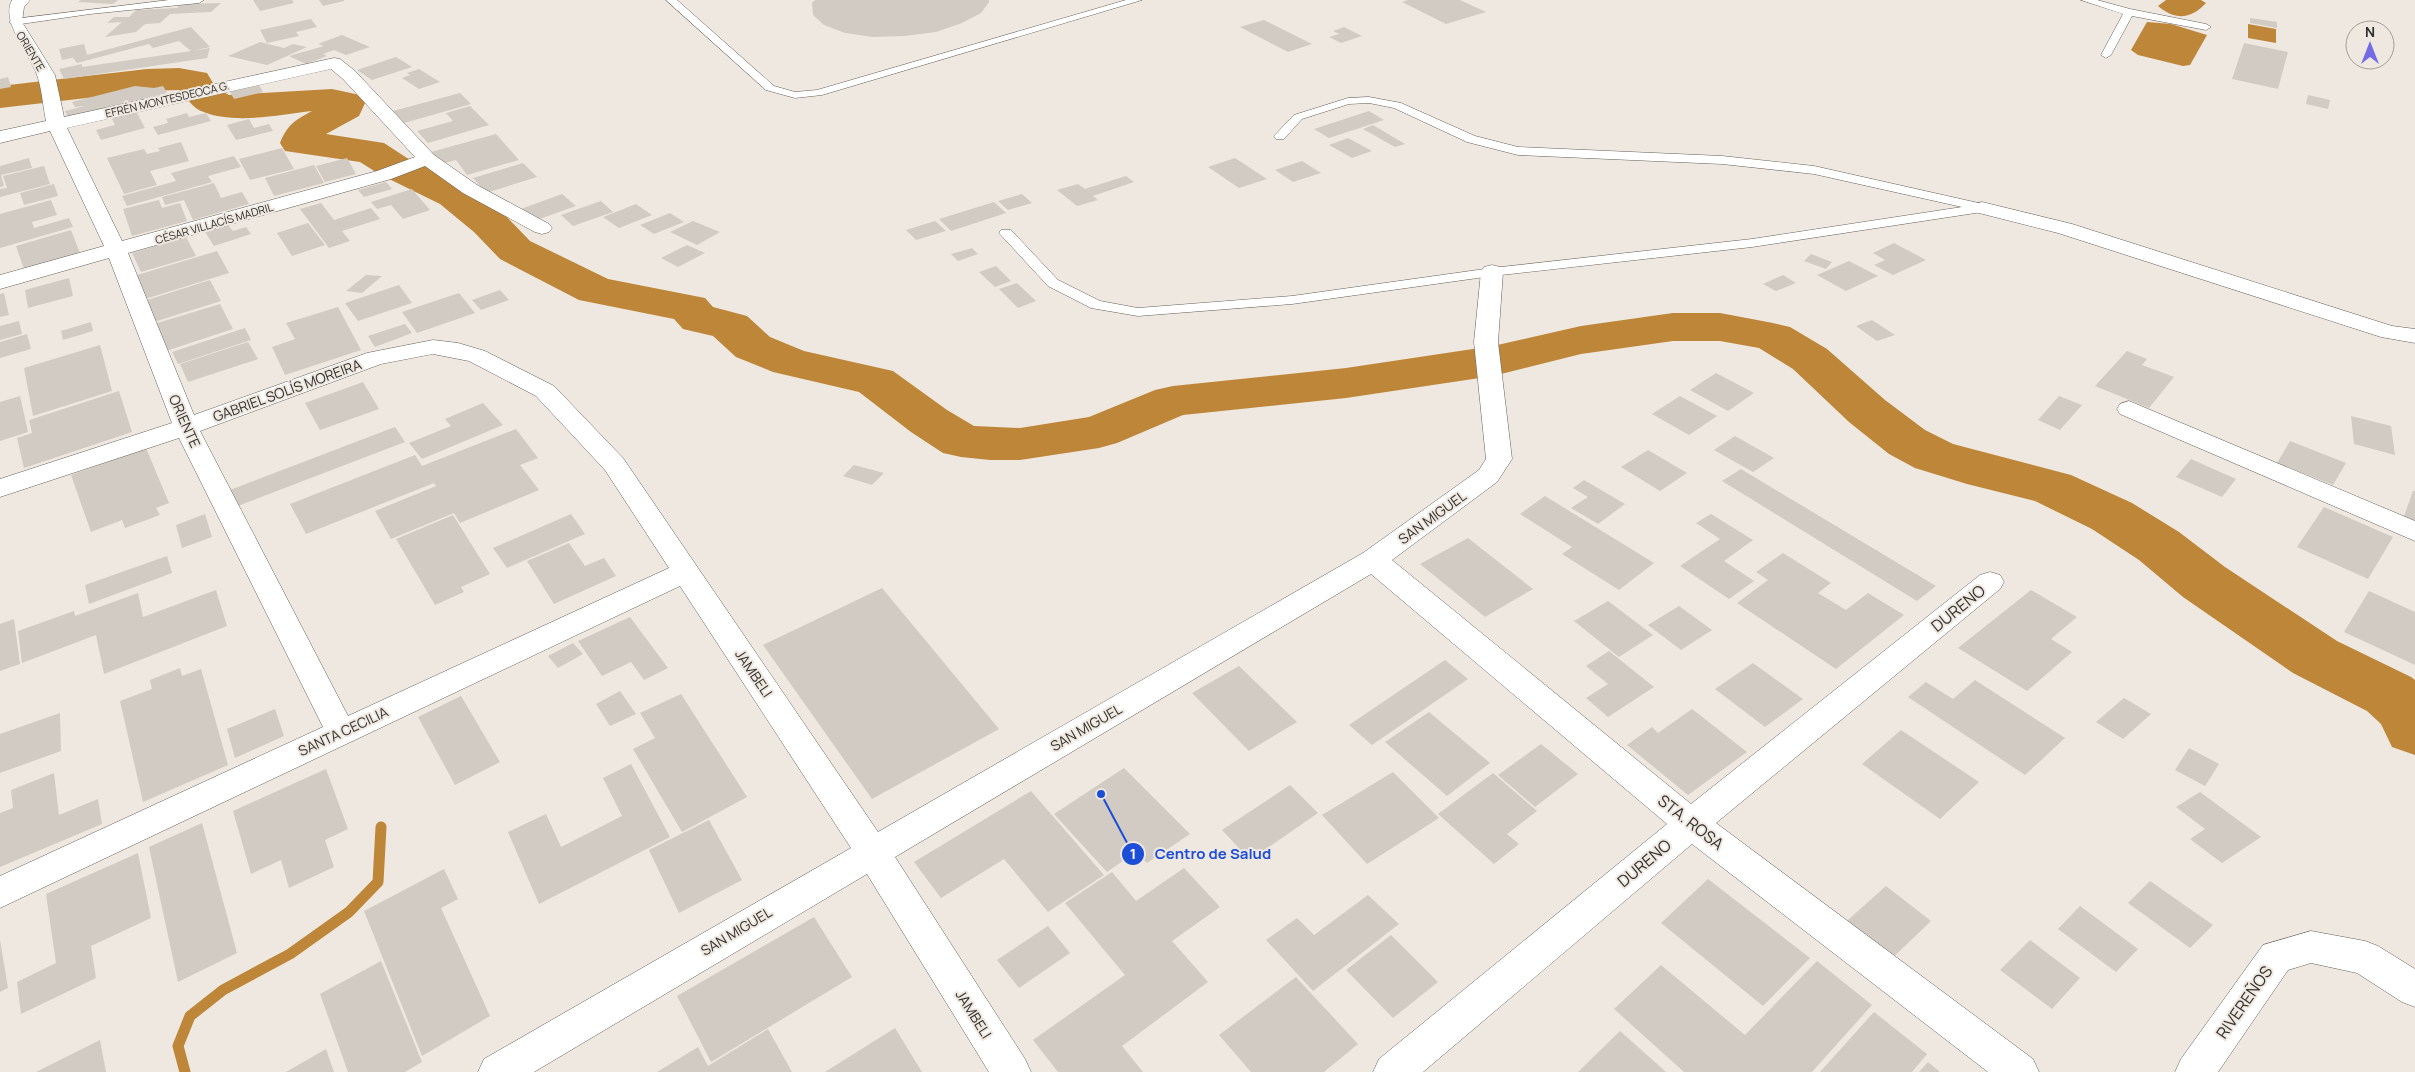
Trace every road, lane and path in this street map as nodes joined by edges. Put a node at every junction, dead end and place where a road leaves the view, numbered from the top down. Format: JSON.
{"nodes":[{"id":1,"x":22,"y":0,"type":"edge"},
{"id":2,"x":199,"y":0,"type":"edge"},
{"id":3,"x":671,"y":0,"type":"edge"},
{"id":4,"x":1137,"y":0,"type":"edge"},
{"id":5,"x":2086,"y":0,"type":"edge"},
{"id":6,"x":2129,"y":12,"type":"junction"},
{"id":7,"x":14,"y":22,"type":"junction"},
{"id":8,"x":2206,"y":27,"type":"dead end"},
{"id":9,"x":2106,"y":55,"type":"dead end"},
{"id":10,"x":54,"y":113,"type":"junction"},
{"id":11,"x":1280,"y":136,"type":"dead end"},
{"id":12,"x":0,"y":137,"type":"edge"},
{"id":13,"x":419,"y":162,"type":"junction"},
{"id":14,"x":1982,"y":208,"type":"junction"},
{"id":15,"x":542,"y":228,"type":"dead end"},
{"id":16,"x":1006,"y":233,"type":"dead end"},
{"id":17,"x":116,"y":250,"type":"junction"},
{"id":18,"x":1492,"y":272,"type":"junction"},
{"id":19,"x":0,"y":282,"type":"edge"},
{"id":20,"x":2415,"y":336,"type":"edge"},
{"id":21,"x":433,"y":347,"type":"joint"},
{"id":22,"x":2129,"y":409,"type":"dead end"},
{"id":23,"x":186,"y":427,"type":"junction"},
{"id":24,"x":0,"y":488,"type":"edge"},
{"id":25,"x":2415,"y":532,"type":"edge"},
{"id":26,"x":1373,"y":560,"type":"junction"},
{"id":27,"x":687,"y":571,"type":"junction"},
{"id":28,"x":1990,"y":582,"type":"dead end"},
{"id":29,"x":341,"y":732,"type":"junction"},
{"id":30,"x":1691,"y":824,"type":"junction"},
{"id":31,"x":872,"y":851,"type":"junction"},
{"id":32,"x":0,"y":892,"type":"edge"},
{"id":33,"x":2415,"y":990,"type":"edge"},
{"id":34,"x":498,"y":1072,"type":"edge"},
{"id":35,"x":1011,"y":1072,"type":"edge"},
{"id":36,"x":1393,"y":1072,"type":"edge"},
{"id":37,"x":2019,"y":1072,"type":"edge"},
{"id":38,"x":2195,"y":1072,"type":"edge"}],
"edges":[{"from":1,"to":7,"type":"street","name":"ORIENTE"},
{"from":2,"to":7,"type":"lane"},
{"from":3,"to":4,"type":"lane"},
{"from":5,"to":6,"type":"lane"},
{"from":6,"to":8,"type":"lane"},
{"from":6,"to":9,"type":"lane"},
{"from":7,"to":10,"type":"street","name":"ORIENTE"},
{"from":10,"to":12,"type":"street","name":"EFRÉN MONTESDEOCA G."},
{"from":10,"to":13,"type":"street","name":"EFRÉN MONTESDEOCA G."},
{"from":10,"to":17,"type":"street","name":"ORIENTE"},
{"from":11,"to":14,"type":"lane"},
{"from":13,"to":15,"type":"street"},
{"from":13,"to":17,"type":"street","name":"CÉSAR VILLACÍS MADRIL"},
{"from":14,"to":18,"type":"lane"},
{"from":14,"to":20,"type":"street"},
{"from":16,"to":18,"type":"lane"},
{"from":17,"to":19,"type":"street","name":"CÉSAR VILLACÍS MADRIL"},
{"from":17,"to":23,"type":"street","name":"ORIENTE"},
{"from":18,"to":26,"type":"street","name":"SAN MIGUEL"},
{"from":21,"to":23,"type":"street","name":"GABRIEL SOLÍS MOREIRA"},
{"from":21,"to":27,"type":"street","name":"JAMBELI"},
{"from":22,"to":25,"type":"street"},
{"from":23,"to":24,"type":"street","name":"GABRIEL SOLÍS MOREIRA"},
{"from":23,"to":29,"type":"street","name":"ORIENTE"},
{"from":26,"to":30,"type":"street","name":"STA. ROSA"},
{"from":26,"to":31,"type":"street","name":"SAN MIGUEL"},
{"from":27,"to":29,"type":"street","name":"SANTA CECILIA"},
{"from":27,"to":31,"type":"street","name":"JAMBELI"},
{"from":28,"to":30,"type":"street","name":"DURENO"},
{"from":29,"to":32,"type":"street","name":"SANTA CECILIA"},
{"from":30,"to":36,"type":"street","name":"DURENO"},
{"from":30,"to":37,"type":"street","name":"STA. ROSA"},
{"from":31,"to":34,"type":"street","name":"SAN MIGUEL"},
{"from":31,"to":35,"type":"street","name":"JAMBELI"},
{"from":33,"to":38,"type":"street","name":"RIVEREÑOS"}]}
